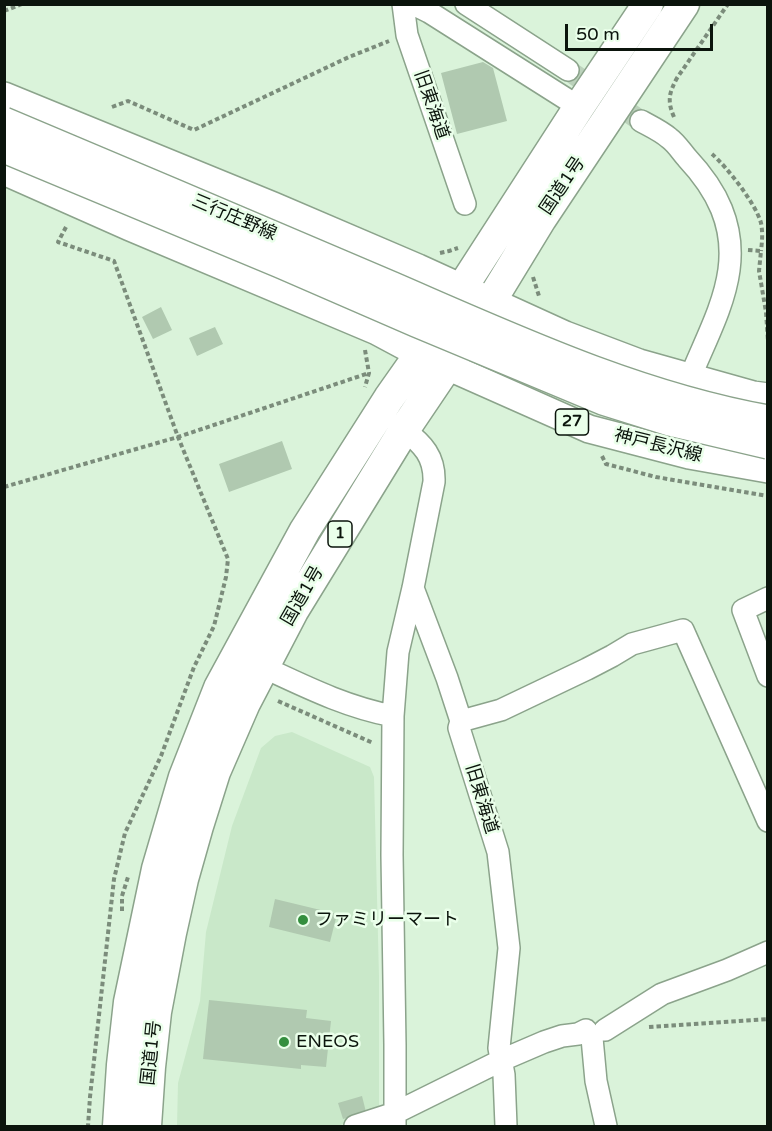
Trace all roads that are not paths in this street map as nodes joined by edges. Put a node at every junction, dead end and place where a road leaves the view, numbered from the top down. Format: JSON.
{"nodes":[{"id":1,"x":403,"y":4,"type":"edge"},
{"id":2,"x":413,"y":4,"type":"edge"},
{"id":3,"x":466,"y":4,"type":"edge"},
{"id":4,"x":648,"y":4,"type":"edge"},
{"id":5,"x":684,"y":4,"type":"edge"},
{"id":6,"x":568,"y":70,"type":"tunnel mouth"},
{"id":7,"x":4,"y":96,"type":"edge"},
{"id":8,"x":579,"y":107,"type":"junction"},
{"id":9,"x":4,"y":121,"type":"edge"},
{"id":10,"x":641,"y":121,"type":"tunnel mouth"},
{"id":11,"x":4,"y":149,"type":"edge"},
{"id":12,"x":4,"y":171,"type":"edge"},
{"id":13,"x":465,"y":204,"type":"dead end"},
{"id":14,"x":491,"y":301,"type":"junction"},
{"id":15,"x":449,"y":332,"type":"junction"},
{"id":16,"x":690,"y":378,"type":"junction"},
{"id":17,"x":760,"y":396,"type":"edge"},
{"id":18,"x":768,"y":419,"type":"edge"},
{"id":19,"x":404,"y":430,"type":"junction"},
{"id":20,"x":768,"y":445,"type":"edge"},
{"id":21,"x":768,"y":470,"type":"edge"},
{"id":22,"x":413,"y":588,"type":"junction"},
{"id":23,"x":768,"y":598,"type":"edge"},
{"id":24,"x":263,"y":667,"type":"junction"},
{"id":25,"x":768,"y":676,"type":"edge"},
{"id":26,"x":393,"y":716,"type":"junction"},
{"id":27,"x":461,"y":721,"type":"junction"},
{"id":28,"x":768,"y":821,"type":"edge"},
{"id":29,"x":768,"y":952,"type":"edge"},
{"id":30,"x":605,"y":1030,"type":"road end"},
{"id":31,"x":502,"y":1060,"type":"junction"},
{"id":32,"x":395,"y":1120,"type":"edge"},
{"id":33,"x":118,"y":1126,"type":"edge"},
{"id":34,"x":146,"y":1126,"type":"edge"},
{"id":35,"x":355,"y":1126,"type":"edge"},
{"id":36,"x":506,"y":1126,"type":"edge"},
{"id":37,"x":606,"y":1126,"type":"edge"}],
"edges":[{"from":1,"to":13,"type":"street","name":"旧東海道"},
{"from":2,"to":8,"type":"street"},
{"from":3,"to":6,"type":"street"},
{"from":4,"to":8,"type":"highway","name":"国道1号","number":"1"},
{"from":5,"to":14,"type":"highway","name":"国道1号","number":"1"},
{"from":7,"to":15,"type":"main road","name":"三行庄野線"},
{"from":8,"to":15,"type":"highway","name":"国道1号","number":"1"},
{"from":9,"to":15,"type":"main road","name":"三行庄野線","bridge":true},
{"from":10,"to":16,"type":"street"},
{"from":11,"to":15,"type":"main road","name":"三行庄野線","bridge":true},
{"from":12,"to":15,"type":"main road"},
{"from":14,"to":15,"type":"highway","name":"国道1号","number":"1"},
{"from":14,"to":15,"type":"main road"},
{"from":14,"to":16,"type":"main road"},
{"from":15,"to":18,"type":"main road","bridge":true},
{"from":15,"to":19,"type":"highway","name":"国道1号","number":"1"},
{"from":15,"to":20,"type":"main road","name":"神戸長沢線","number":"27","bridge":true},
{"from":15,"to":21,"type":"main road","name":"神戸長沢線","number":"27"},
{"from":15,"to":33,"type":"highway","name":"国道1号","number":"1"},
{"from":16,"to":17,"type":"main road"},
{"from":19,"to":22,"type":"street"},
{"from":19,"to":24,"type":"highway","name":"国道1号","number":"1"},
{"from":22,"to":26,"type":"street"},
{"from":22,"to":27,"type":"street","name":"旧東海道"},
{"from":23,"to":25,"type":"street"},
{"from":24,"to":26,"type":"street"},
{"from":24,"to":34,"type":"highway","name":"国道1号","number":"1"},
{"from":26,"to":32,"type":"street"},
{"from":27,"to":28,"type":"street"},
{"from":27,"to":31,"type":"street","name":"旧東海道"},
{"from":29,"to":30,"type":"street"},
{"from":31,"to":32,"type":"street"},
{"from":31,"to":36,"type":"street","name":"旧東海道"},
{"from":31,"to":37,"type":"street"},
{"from":32,"to":35,"type":"street"}]}
